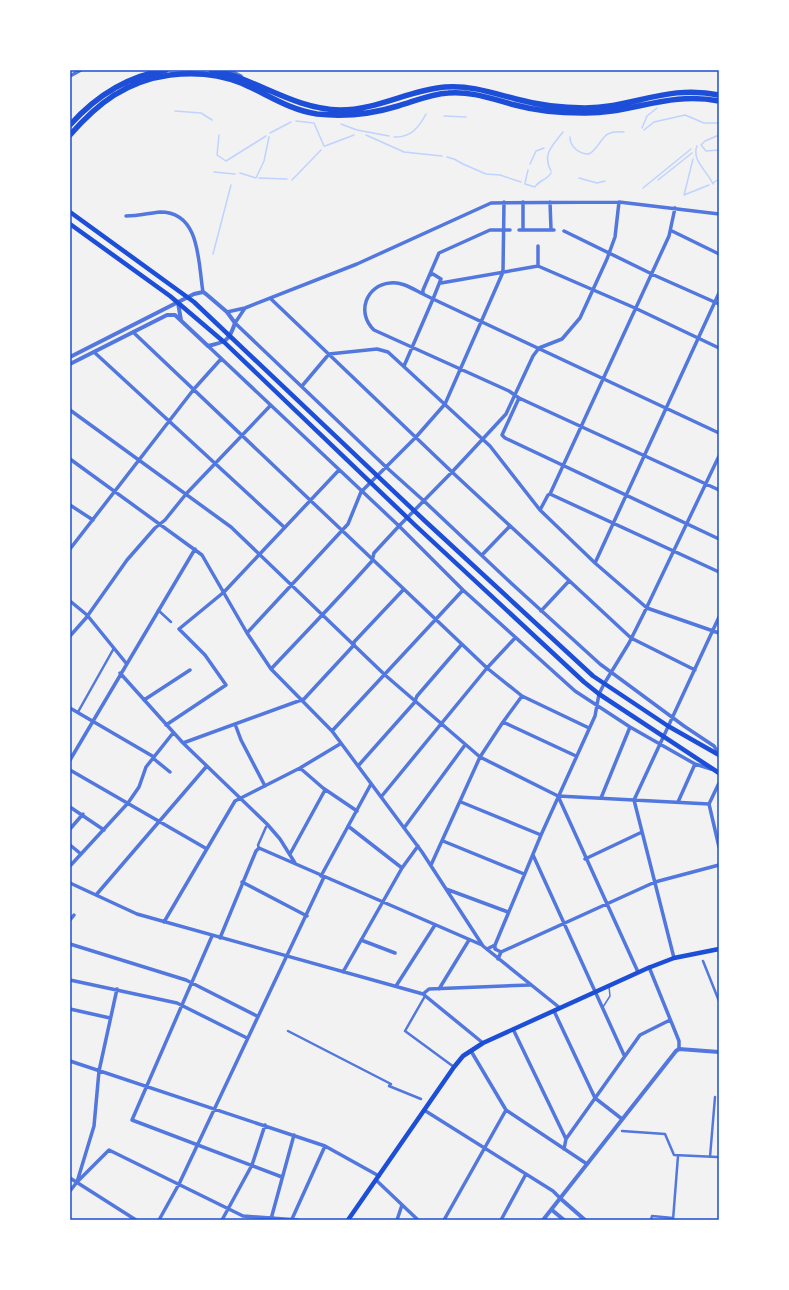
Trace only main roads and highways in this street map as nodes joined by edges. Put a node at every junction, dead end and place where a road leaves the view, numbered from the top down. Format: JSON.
{"nodes":[{"id":1,"x":166,"y":70,"type":"edge"},
{"id":2,"x":211,"y":70,"type":"edge"},
{"id":3,"x":719,"y":95,"type":"edge"},
{"id":4,"x":719,"y":101,"type":"edge"},
{"id":5,"x":70,"y":125,"type":"edge"},
{"id":6,"x":70,"y":136,"type":"edge"},
{"id":7,"x":70,"y":212,"type":"edge"},
{"id":8,"x":70,"y":224,"type":"edge"},
{"id":9,"x":719,"y":754,"type":"edge"},
{"id":10,"x":717,"y":772,"type":"edge"},
{"id":11,"x":719,"y":949,"type":"edge"},
{"id":12,"x":348,"y":1220,"type":"edge"}],
"edges":[{"from":1,"to":5,"type":"main road"},
{"from":2,"to":3,"type":"main road"},
{"from":4,"to":6,"type":"main road"},
{"from":7,"to":9,"type":"main road"},
{"from":8,"to":10,"type":"main road"},
{"from":11,"to":12,"type":"main road"}]}
